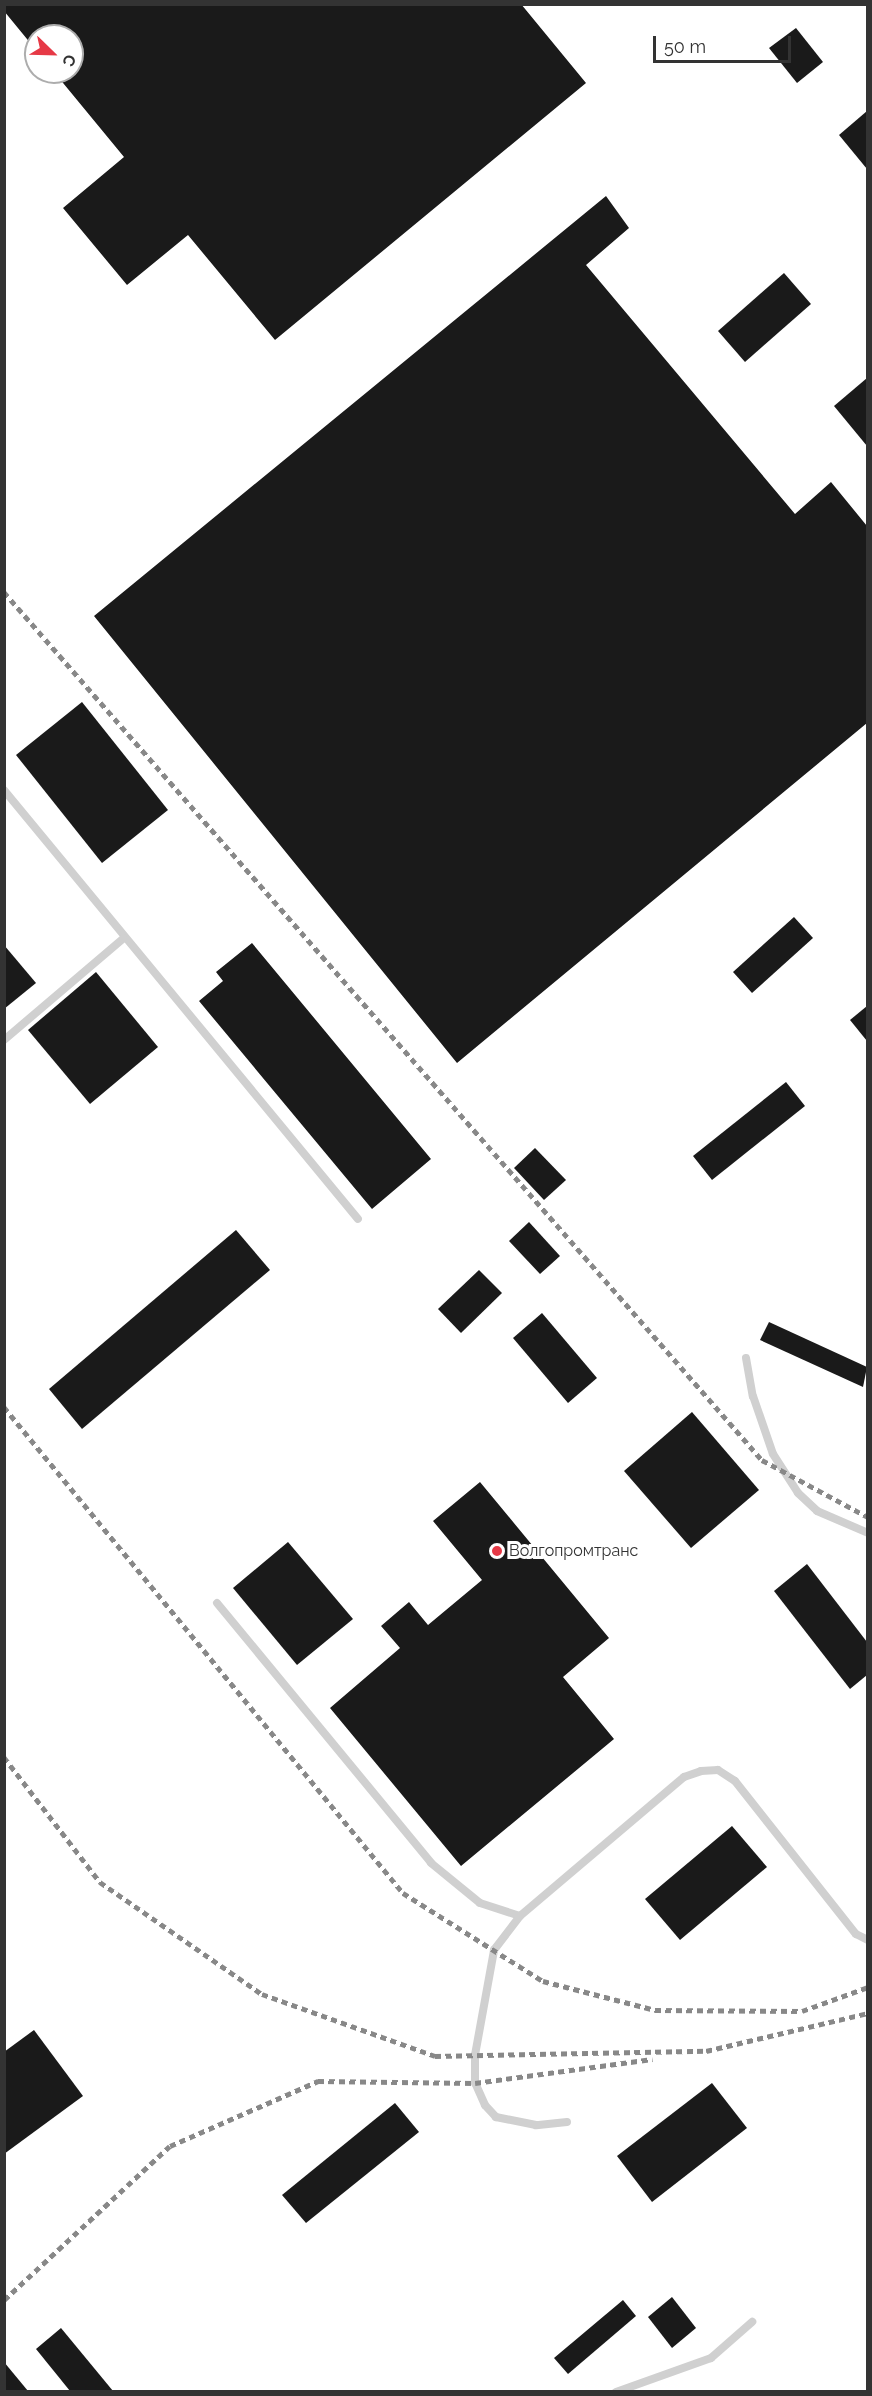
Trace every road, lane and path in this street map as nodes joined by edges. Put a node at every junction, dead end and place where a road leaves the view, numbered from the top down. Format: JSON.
{"nodes":[{"id":1,"x":4,"y":790,"type":"edge"},
{"id":2,"x":124,"y":938,"type":"junction"},
{"id":3,"x":4,"y":1040,"type":"edge"},
{"id":4,"x":358,"y":1219,"type":"dead end"},
{"id":5,"x":746,"y":1358,"type":"dead end"},
{"id":6,"x":867,"y":1533,"type":"edge"},
{"id":7,"x":217,"y":1603,"type":"dead end"},
{"id":8,"x":520,"y":1916,"type":"junction"},
{"id":9,"x":867,"y":1940,"type":"edge"},
{"id":10,"x":567,"y":2122,"type":"dead end"},
{"id":11,"x":752,"y":2322,"type":"dead end"},
{"id":12,"x":616,"y":2391,"type":"edge"}],
"edges":[{"from":1,"to":2,"type":"lane"},
{"from":2,"to":3,"type":"lane"},
{"from":2,"to":4,"type":"lane"},
{"from":5,"to":6,"type":"lane"},
{"from":7,"to":8,"type":"lane"},
{"from":8,"to":9,"type":"lane"},
{"from":8,"to":10,"type":"lane"},
{"from":11,"to":12,"type":"lane"}]}
